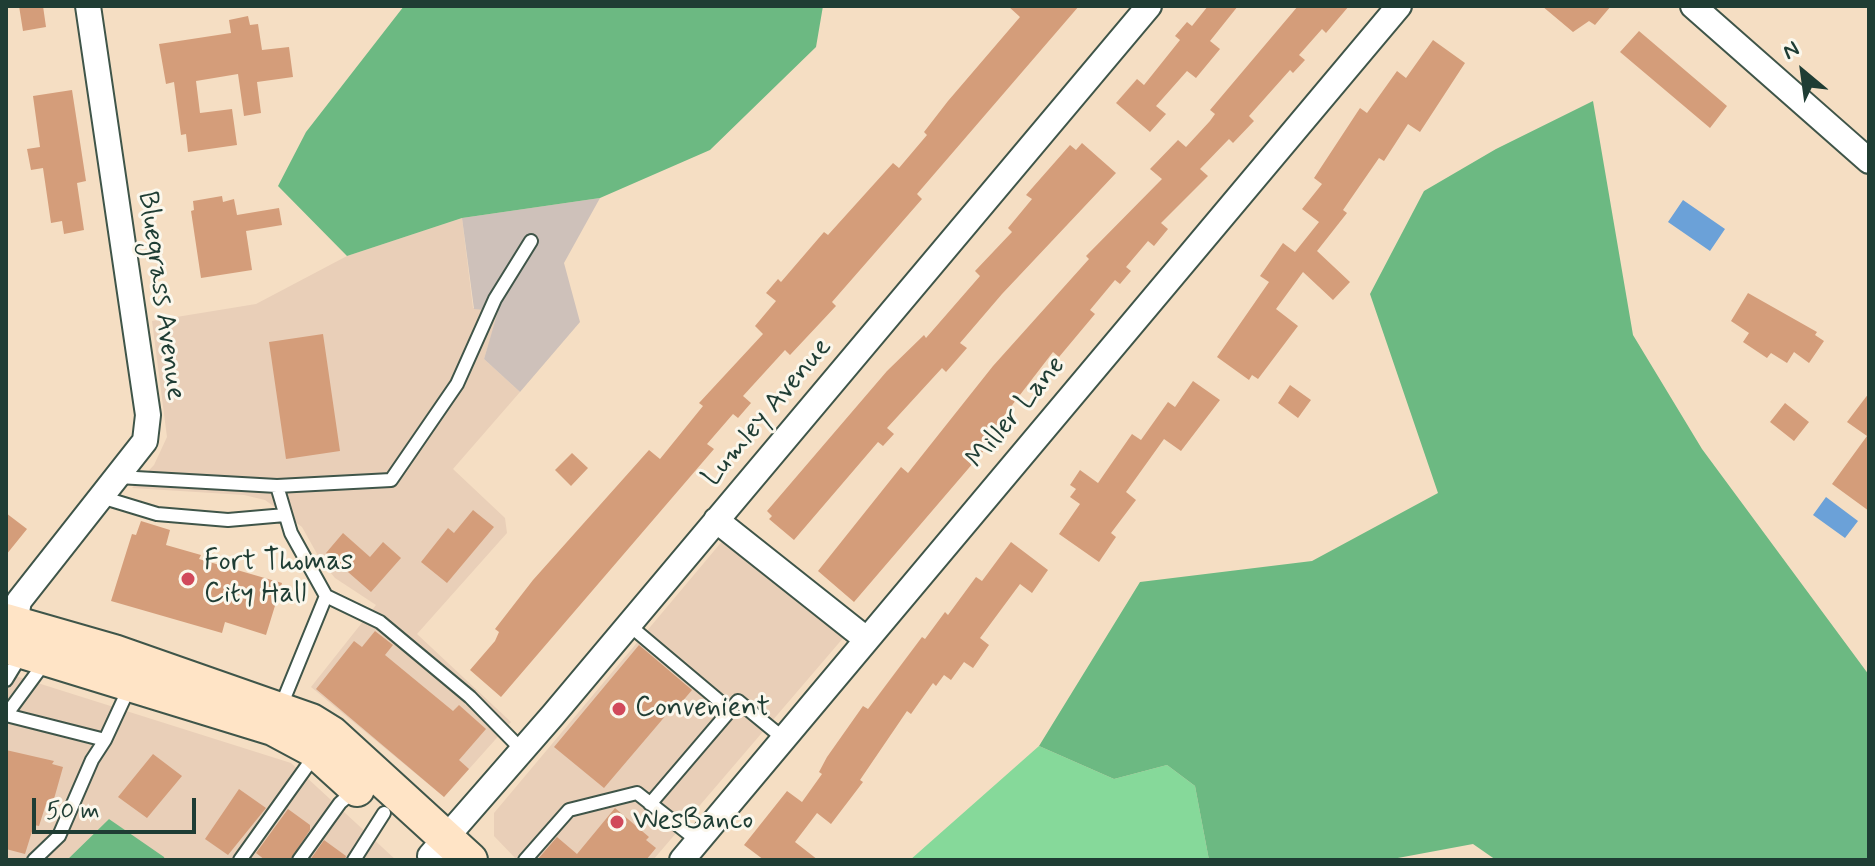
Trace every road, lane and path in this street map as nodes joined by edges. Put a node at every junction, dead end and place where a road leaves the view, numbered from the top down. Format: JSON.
{"nodes":[{"id":1,"x":88,"y":6,"type":"edge"},
{"id":2,"x":1149,"y":6,"type":"edge"},
{"id":3,"x":1399,"y":6,"type":"edge"},
{"id":4,"x":1693,"y":6,"type":"edge"},
{"id":5,"x":1869,"y":161,"type":"edge"},
{"id":6,"x":531,"y":241,"type":"dead end"},
{"id":7,"x":118,"y":477,"type":"junction"},
{"id":8,"x":277,"y":486,"type":"junction"},
{"id":9,"x":101,"y":497,"type":"junction"},
{"id":10,"x":285,"y":515,"type":"junction"},
{"id":11,"x":716,"y":520,"type":"junction"},
{"id":12,"x":326,"y":596,"type":"junction"},
{"id":13,"x":629,"y":625,"type":"junction"},
{"id":14,"x":866,"y":639,"type":"junction"},
{"id":15,"x":16,"y":647,"type":"edge"},
{"id":16,"x":131,"y":685,"type":"junction"},
{"id":17,"x":730,"y":710,"type":"junction"},
{"id":18,"x":6,"y":715,"type":"edge"},
{"id":19,"x":277,"y":718,"type":"junction"},
{"id":20,"x":783,"y":738,"type":"junction"},
{"id":21,"x":105,"y":740,"type":"junction"},
{"id":22,"x":522,"y":750,"type":"junction"},
{"id":23,"x":317,"y":753,"type":"junction"},
{"id":24,"x":357,"y":789,"type":"junction"},
{"id":25,"x":650,"y":804,"type":"junction"},
{"id":26,"x":384,"y":813,"type":"junction"},
{"id":27,"x":29,"y":842,"type":"dead end"},
{"id":28,"x":43,"y":849,"type":"junction"},
{"id":29,"x":690,"y":851,"type":"edge"},
{"id":30,"x":430,"y":852,"type":"edge"},
{"id":31,"x":34,"y":860,"type":"edge"},
{"id":32,"x":240,"y":860,"type":"edge"},
{"id":33,"x":299,"y":860,"type":"edge"},
{"id":34,"x":354,"y":860,"type":"edge"},
{"id":35,"x":470,"y":860,"type":"edge"},
{"id":36,"x":525,"y":860,"type":"edge"}],
"edges":[{"from":1,"to":7,"type":"street","name":"Bluegrass Avenue"},
{"from":2,"to":11,"type":"street","name":"Lumley Avenue"},
{"from":3,"to":14,"type":"street","name":"Miller Lane"},
{"from":4,"to":5,"type":"street"},
{"from":6,"to":8,"type":"lane"},
{"from":7,"to":8,"type":"lane"},
{"from":7,"to":9,"type":"street","name":"Bluegrass Avenue"},
{"from":8,"to":10,"type":"lane"},
{"from":9,"to":10,"type":"lane"},
{"from":9,"to":15,"type":"street","name":"Bluegrass Avenue"},
{"from":10,"to":12,"type":"lane"},
{"from":11,"to":13,"type":"street","name":"Lumley Avenue"},
{"from":11,"to":14,"type":"street"},
{"from":12,"to":19,"type":"lane"},
{"from":12,"to":22,"type":"lane"},
{"from":13,"to":17,"type":"lane"},
{"from":13,"to":22,"type":"street","name":"Lumley Avenue"},
{"from":14,"to":20,"type":"street","name":"Miller Lane"},
{"from":15,"to":16,"type":"main road"},
{"from":15,"to":18,"type":"lane"},
{"from":15,"to":19,"type":"main road"},
{"from":16,"to":19,"type":"main road"},
{"from":16,"to":21,"type":"lane"},
{"from":17,"to":20,"type":"lane"},
{"from":17,"to":25,"type":"lane"},
{"from":18,"to":21,"type":"lane"},
{"from":19,"to":23,"type":"main road"},
{"from":19,"to":30,"type":"main road"},
{"from":20,"to":29,"type":"street","name":"Miller Lane"},
{"from":21,"to":28,"type":"lane"},
{"from":22,"to":30,"type":"street","name":"Lumley Avenue"},
{"from":23,"to":24,"type":"main road"},
{"from":23,"to":32,"type":"lane"},
{"from":24,"to":26,"type":"main road"},
{"from":24,"to":33,"type":"lane"},
{"from":25,"to":29,"type":"lane"},
{"from":25,"to":36,"type":"lane"},
{"from":26,"to":30,"type":"main road"},
{"from":26,"to":34,"type":"lane"},
{"from":27,"to":28,"type":"lane"},
{"from":28,"to":31,"type":"lane"},
{"from":30,"to":35,"type":"main road"}]}
